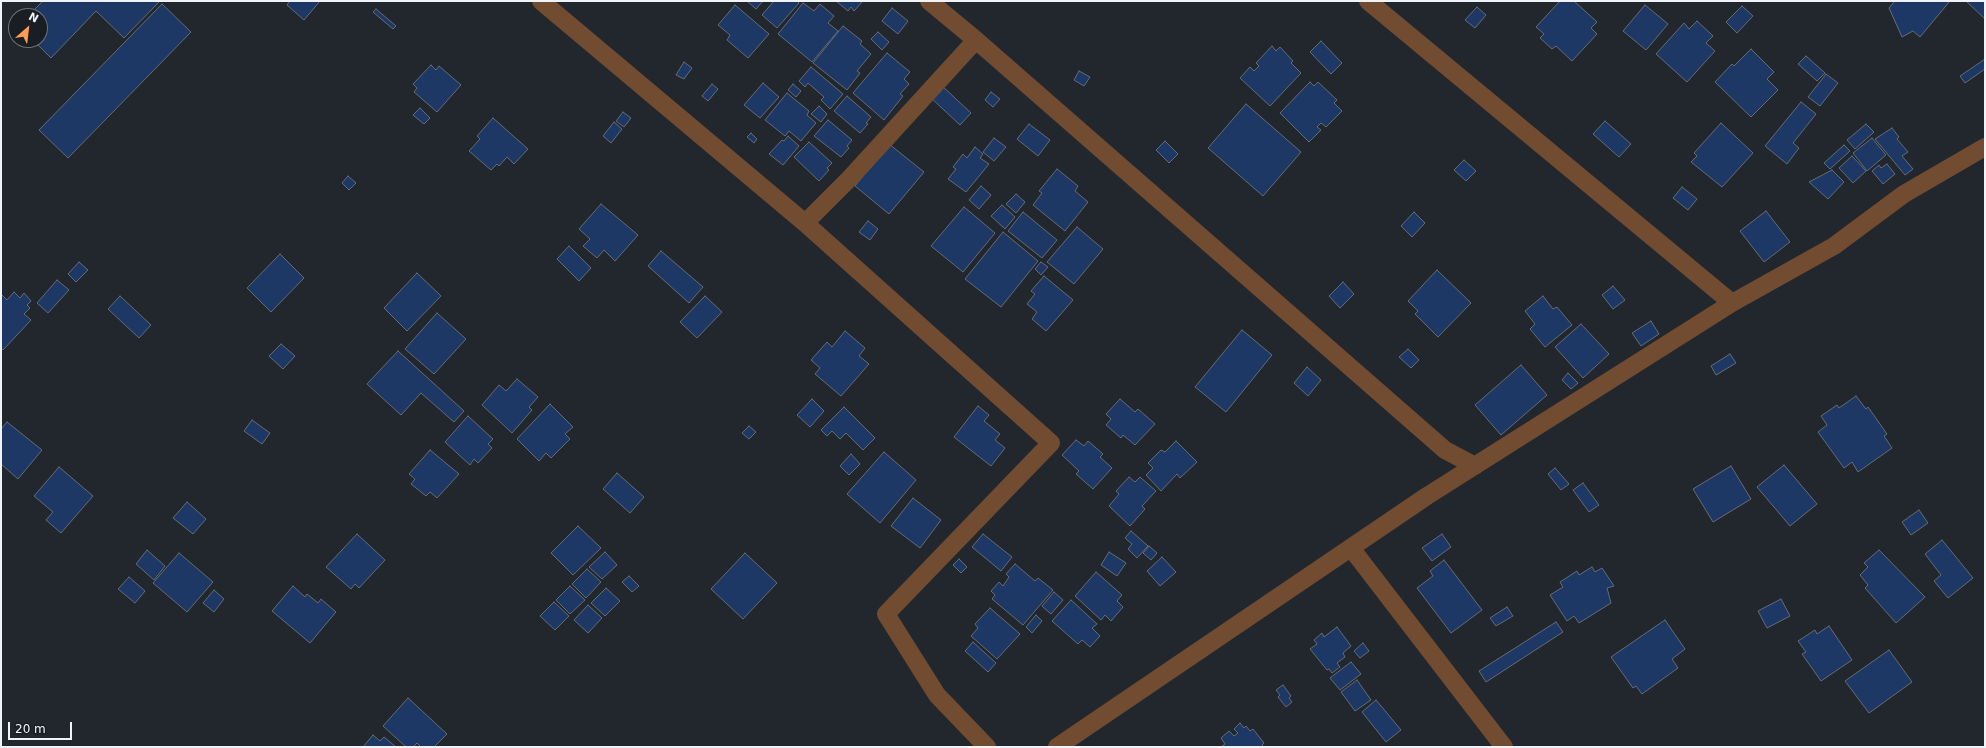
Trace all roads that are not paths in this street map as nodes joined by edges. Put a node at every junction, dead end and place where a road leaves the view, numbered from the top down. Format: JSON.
{"nodes":[{"id":1,"x":541,"y":1,"type":"edge"},
{"id":2,"x":929,"y":1,"type":"edge"},
{"id":3,"x":1368,"y":1,"type":"edge"},
{"id":4,"x":976,"y":40,"type":"junction"},
{"id":5,"x":1985,"y":146,"type":"edge"},
{"id":6,"x":805,"y":222,"type":"junction"},
{"id":7,"x":1732,"y":303,"type":"junction"},
{"id":8,"x":1476,"y":466,"type":"junction"},
{"id":9,"x":1351,"y":548,"type":"junction"},
{"id":10,"x":987,"y":747,"type":"edge"},
{"id":11,"x":1057,"y":747,"type":"edge"},
{"id":12,"x":1504,"y":747,"type":"edge"}],
"edges":[{"from":1,"to":6,"type":"street"},
{"from":2,"to":4,"type":"street"},
{"from":3,"to":7,"type":"street"},
{"from":4,"to":6,"type":"street"},
{"from":4,"to":8,"type":"street"},
{"from":5,"to":7,"type":"street"},
{"from":6,"to":10,"type":"street"},
{"from":7,"to":8,"type":"street"},
{"from":8,"to":9,"type":"street"},
{"from":9,"to":11,"type":"street"},
{"from":9,"to":12,"type":"street"}]}
